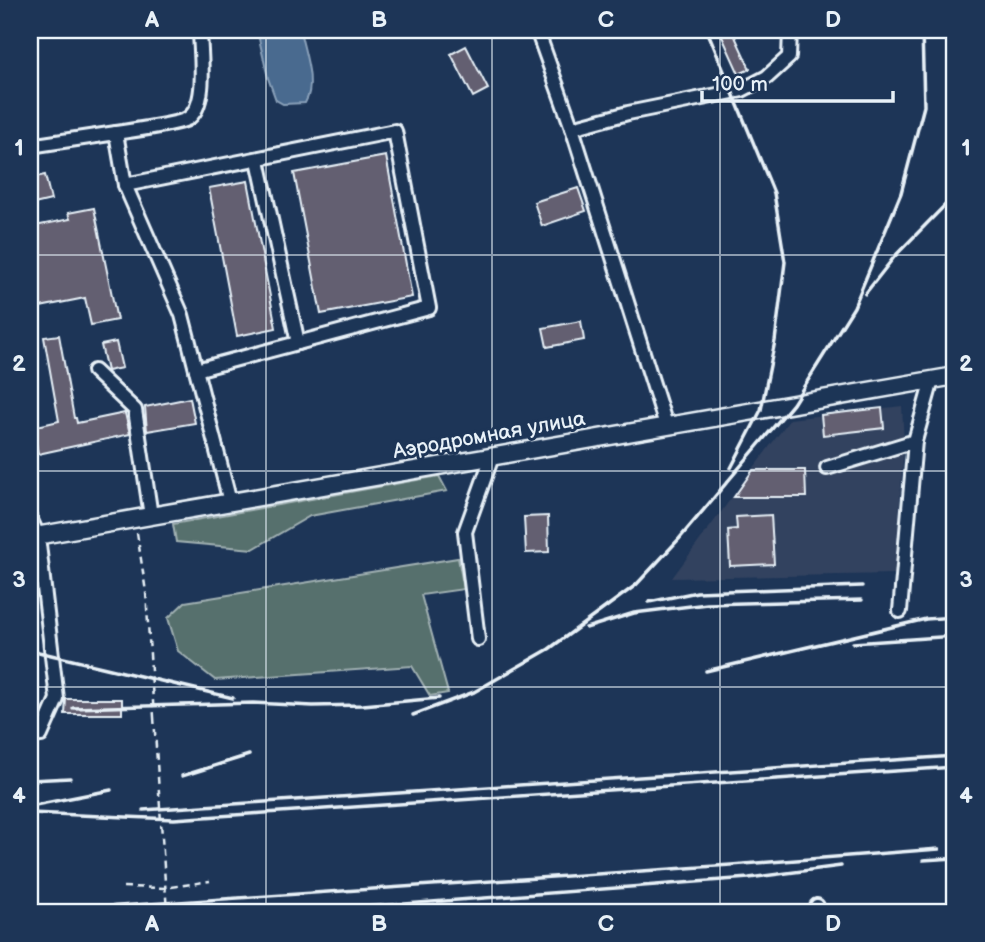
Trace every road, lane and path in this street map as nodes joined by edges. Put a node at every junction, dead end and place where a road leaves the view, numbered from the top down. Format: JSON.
{"nodes":[{"id":1,"x":200,"y":30,"type":"edge"},
{"id":2,"x":537,"y":30,"type":"edge"},
{"id":3,"x":790,"y":30,"type":"edge"},
{"id":4,"x":572,"y":128,"type":"junction"},
{"id":5,"x":116,"y":133,"type":"junction"},
{"id":6,"x":30,"y":146,"type":"edge"},
{"id":7,"x":258,"y":160,"type":"junction"},
{"id":8,"x":125,"y":186,"type":"junction"},
{"id":9,"x":298,"y":343,"type":"junction"},
{"id":10,"x":196,"y":370,"type":"junction"},
{"id":11,"x":94,"y":371,"type":"dead end"},
{"id":12,"x":955,"y":376,"type":"edge"},
{"id":13,"x":932,"y":380,"type":"junction"},
{"id":14,"x":666,"y":425,"type":"junction"},
{"id":15,"x":915,"y":441,"type":"junction"},
{"id":16,"x":492,"y":457,"type":"junction"},
{"id":17,"x":827,"y":468,"type":"dead end"},
{"id":18,"x":230,"y":502,"type":"junction"},
{"id":19,"x":143,"y":517,"type":"junction"},
{"id":20,"x":30,"y":518,"type":"edge"},
{"id":21,"x":34,"y":536,"type":"edge"},
{"id":22,"x":900,"y":611,"type":"dead end"},
{"id":23,"x":478,"y":639,"type":"dead end"},
{"id":24,"x":30,"y":736,"type":"edge"},
{"id":25,"x":210,"y":881,"type":"dead end"},
{"id":26,"x":123,"y":887,"type":"dead end"},
{"id":27,"x":165,"y":888,"type":"junction"},
{"id":28,"x":212,"y":908,"type":"dead end"},
{"id":29,"x":167,"y":912,"type":"edge"},
{"id":30,"x":183,"y":912,"type":"edge"}],
"edges":[{"from":1,"to":5,"type":"lane"},
{"from":2,"to":4,"type":"lane"},
{"from":3,"to":4,"type":"lane"},
{"from":4,"to":14,"type":"lane"},
{"from":5,"to":6,"type":"lane"},
{"from":5,"to":8,"type":"lane"},
{"from":7,"to":8,"type":"lane"},
{"from":7,"to":9,"type":"lane"},
{"from":7,"to":9,"type":"lane"},
{"from":8,"to":10,"type":"lane"},
{"from":9,"to":10,"type":"lane"},
{"from":10,"to":18,"type":"lane"},
{"from":11,"to":19,"type":"lane"},
{"from":12,"to":13,"type":"main road","name":"Аэродромная улица"},
{"from":13,"to":14,"type":"main road","name":"Аэродромная улица"},
{"from":13,"to":15,"type":"lane"},
{"from":14,"to":16,"type":"main road","name":"Аэродромная улица"},
{"from":15,"to":17,"type":"lane"},
{"from":15,"to":22,"type":"lane"},
{"from":16,"to":18,"type":"main road","name":"Аэродромная улица"},
{"from":16,"to":23,"type":"lane"},
{"from":18,"to":19,"type":"main road","name":"Аэродромная улица"},
{"from":19,"to":21,"type":"main road","name":"Аэродромная улица"},
{"from":19,"to":27,"type":"path","bridge":true},
{"from":20,"to":21,"type":"lane"},
{"from":21,"to":24,"type":"lane"},
{"from":25,"to":27,"type":"path"},
{"from":26,"to":27,"type":"path"},
{"from":27,"to":29,"type":"path","bridge":true},
{"from":28,"to":30,"type":"path"}]}
